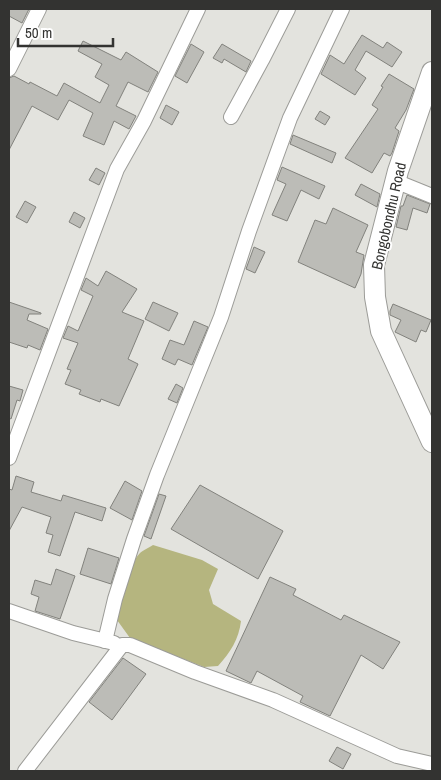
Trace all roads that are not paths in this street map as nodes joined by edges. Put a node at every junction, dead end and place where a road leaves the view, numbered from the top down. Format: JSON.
{"nodes":[{"id":1,"x":39,"y":9,"type":"edge"},
{"id":2,"x":198,"y":9,"type":"edge"},
{"id":3,"x":288,"y":9,"type":"edge"},
{"id":4,"x":342,"y":9,"type":"edge"},
{"id":5,"x":9,"y":69,"type":"edge"},
{"id":6,"x":432,"y":72,"type":"edge"},
{"id":7,"x":231,"y":117,"type":"dead end"},
{"id":8,"x":395,"y":181,"type":"junction"},
{"id":9,"x":432,"y":196,"type":"edge"},
{"id":10,"x":432,"y":442,"type":"edge"},
{"id":11,"x":9,"y":458,"type":"edge"},
{"id":12,"x":9,"y":611,"type":"edge"},
{"id":13,"x":105,"y":641,"type":"junction"},
{"id":14,"x":122,"y":645,"type":"junction"},
{"id":15,"x":432,"y":764,"type":"edge"},
{"id":16,"x":25,"y":771,"type":"edge"}],
"edges":[{"from":1,"to":5,"type":"street"},
{"from":2,"to":11,"type":"street"},
{"from":3,"to":7,"type":"street"},
{"from":4,"to":13,"type":"street"},
{"from":6,"to":8,"type":"street","name":"Bongobondhu Road"},
{"from":8,"to":9,"type":"street"},
{"from":8,"to":10,"type":"street","name":"Bongobondhu Road"},
{"from":12,"to":13,"type":"street"},
{"from":13,"to":14,"type":"street"},
{"from":14,"to":15,"type":"street"},
{"from":14,"to":16,"type":"street"}]}
